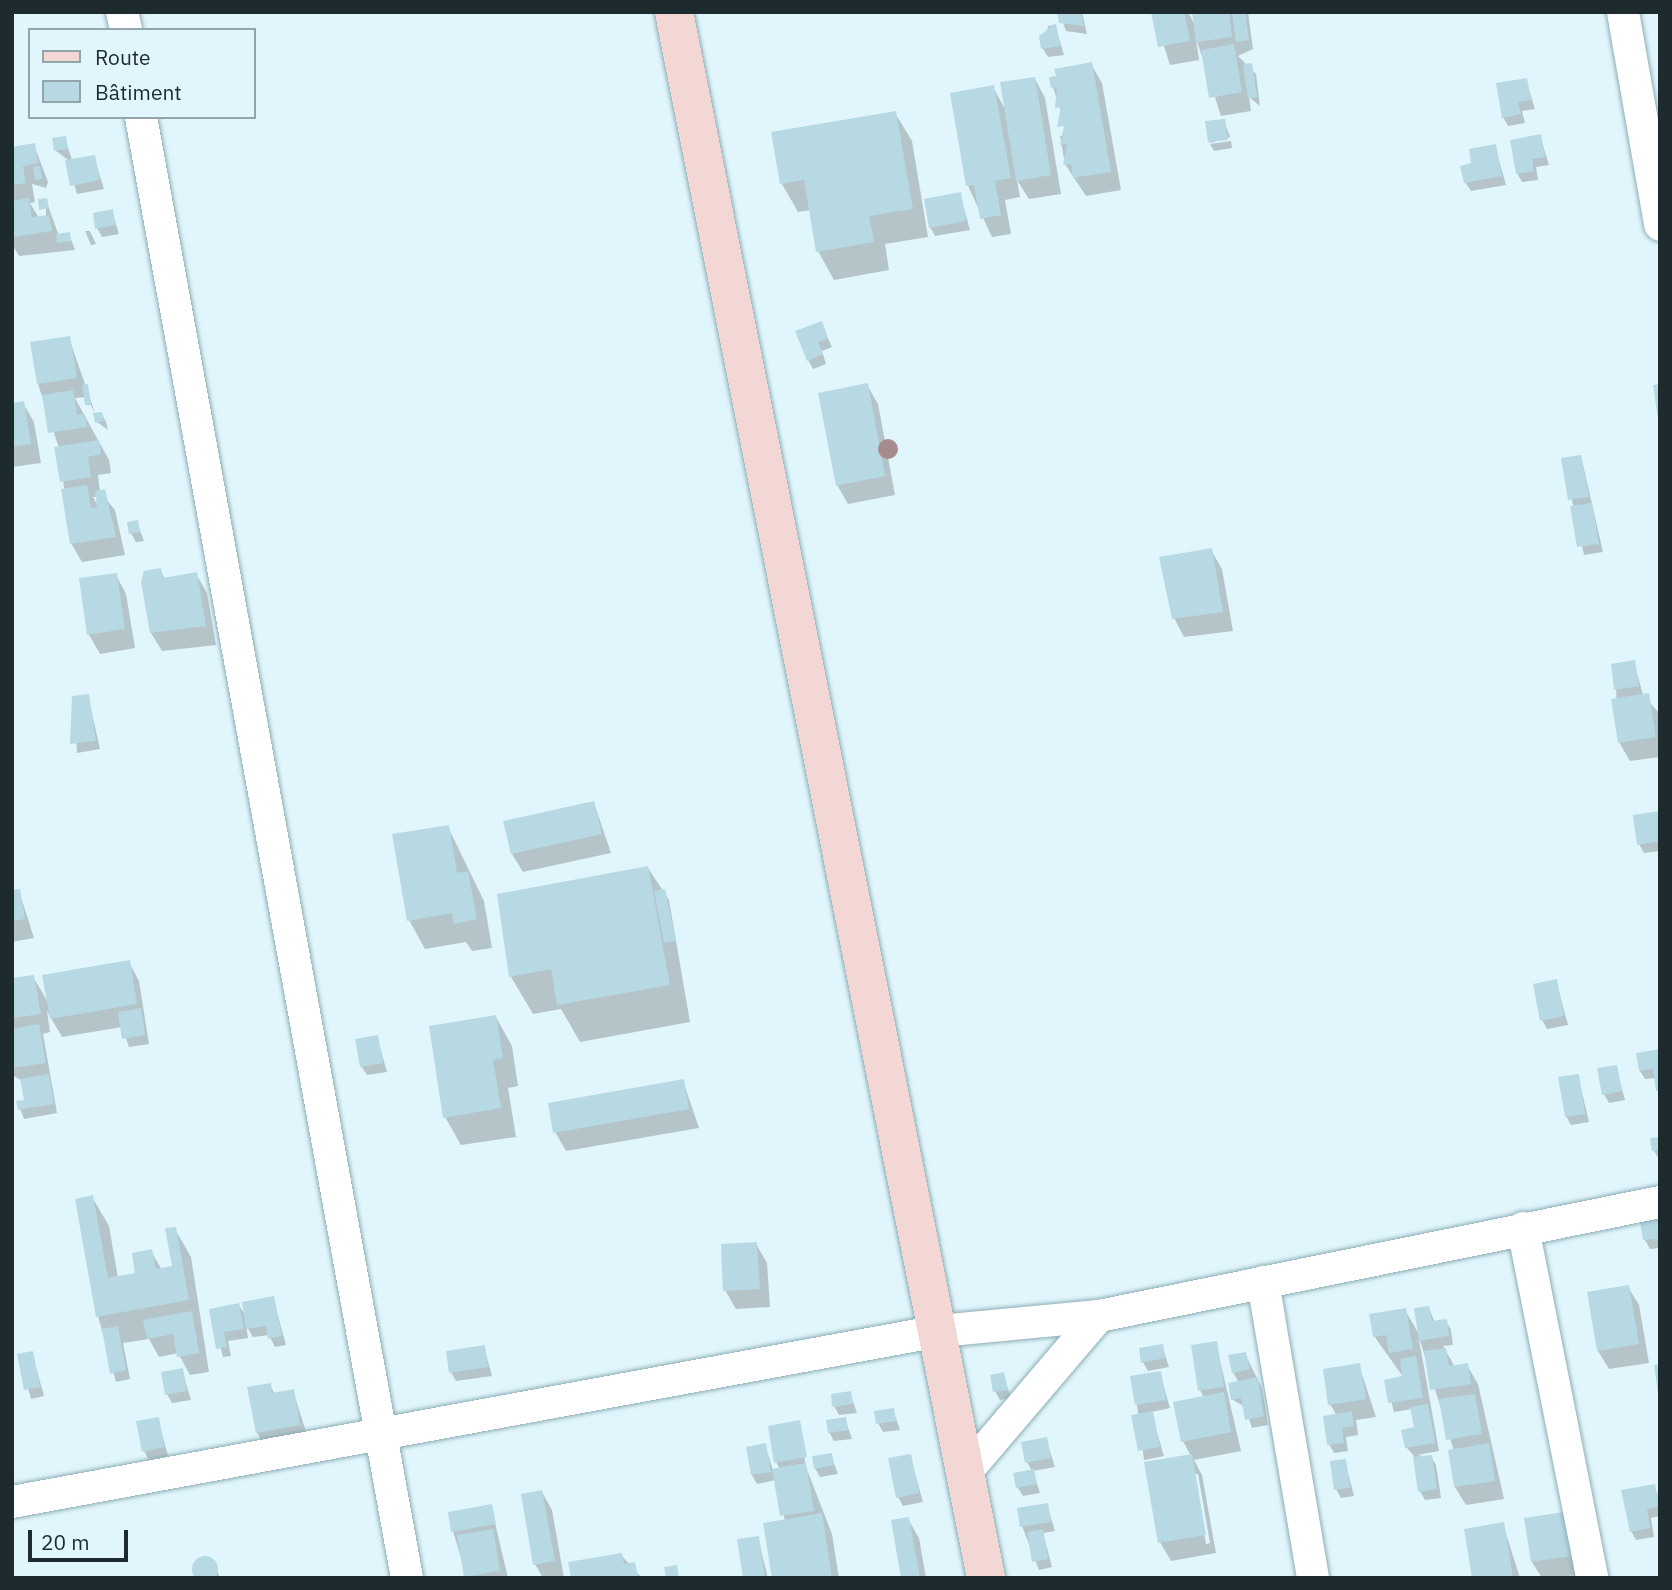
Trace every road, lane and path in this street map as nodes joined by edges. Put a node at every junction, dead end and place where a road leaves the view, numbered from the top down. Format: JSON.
{"nodes":[{"id":1,"x":674,"y":12,"type":"edge"},
{"id":2,"x":1623,"y":12,"type":"edge"},
{"id":3,"x":141,"y":119,"type":"edge"},
{"id":4,"x":1660,"y":225,"type":"edge"},
{"id":5,"x":1660,"y":1202,"type":"edge"},
{"id":6,"x":1523,"y":1228,"type":"junction"},
{"id":7,"x":1263,"y":1282,"type":"junction"},
{"id":8,"x":1099,"y":1316,"type":"junction"},
{"id":9,"x":939,"y":1331,"type":"junction"},
{"id":10,"x":379,"y":1433,"type":"junction"},
{"id":11,"x":966,"y":1472,"type":"junction"},
{"id":12,"x":12,"y":1502,"type":"edge"},
{"id":13,"x":407,"y":1578,"type":"edge"},
{"id":14,"x":986,"y":1578,"type":"edge"},
{"id":15,"x":1313,"y":1578,"type":"edge"},
{"id":16,"x":1591,"y":1578,"type":"edge"}],
"edges":[{"from":1,"to":9,"type":"main road"},
{"from":2,"to":4,"type":"street"},
{"from":3,"to":10,"type":"street"},
{"from":5,"to":6,"type":"street"},
{"from":6,"to":7,"type":"street"},
{"from":6,"to":16,"type":"street"},
{"from":7,"to":8,"type":"street"},
{"from":7,"to":15,"type":"street"},
{"from":8,"to":9,"type":"street"},
{"from":8,"to":11,"type":"street"},
{"from":9,"to":10,"type":"street"},
{"from":9,"to":11,"type":"main road"},
{"from":10,"to":12,"type":"street"},
{"from":10,"to":13,"type":"street"},
{"from":11,"to":14,"type":"main road"}]}
